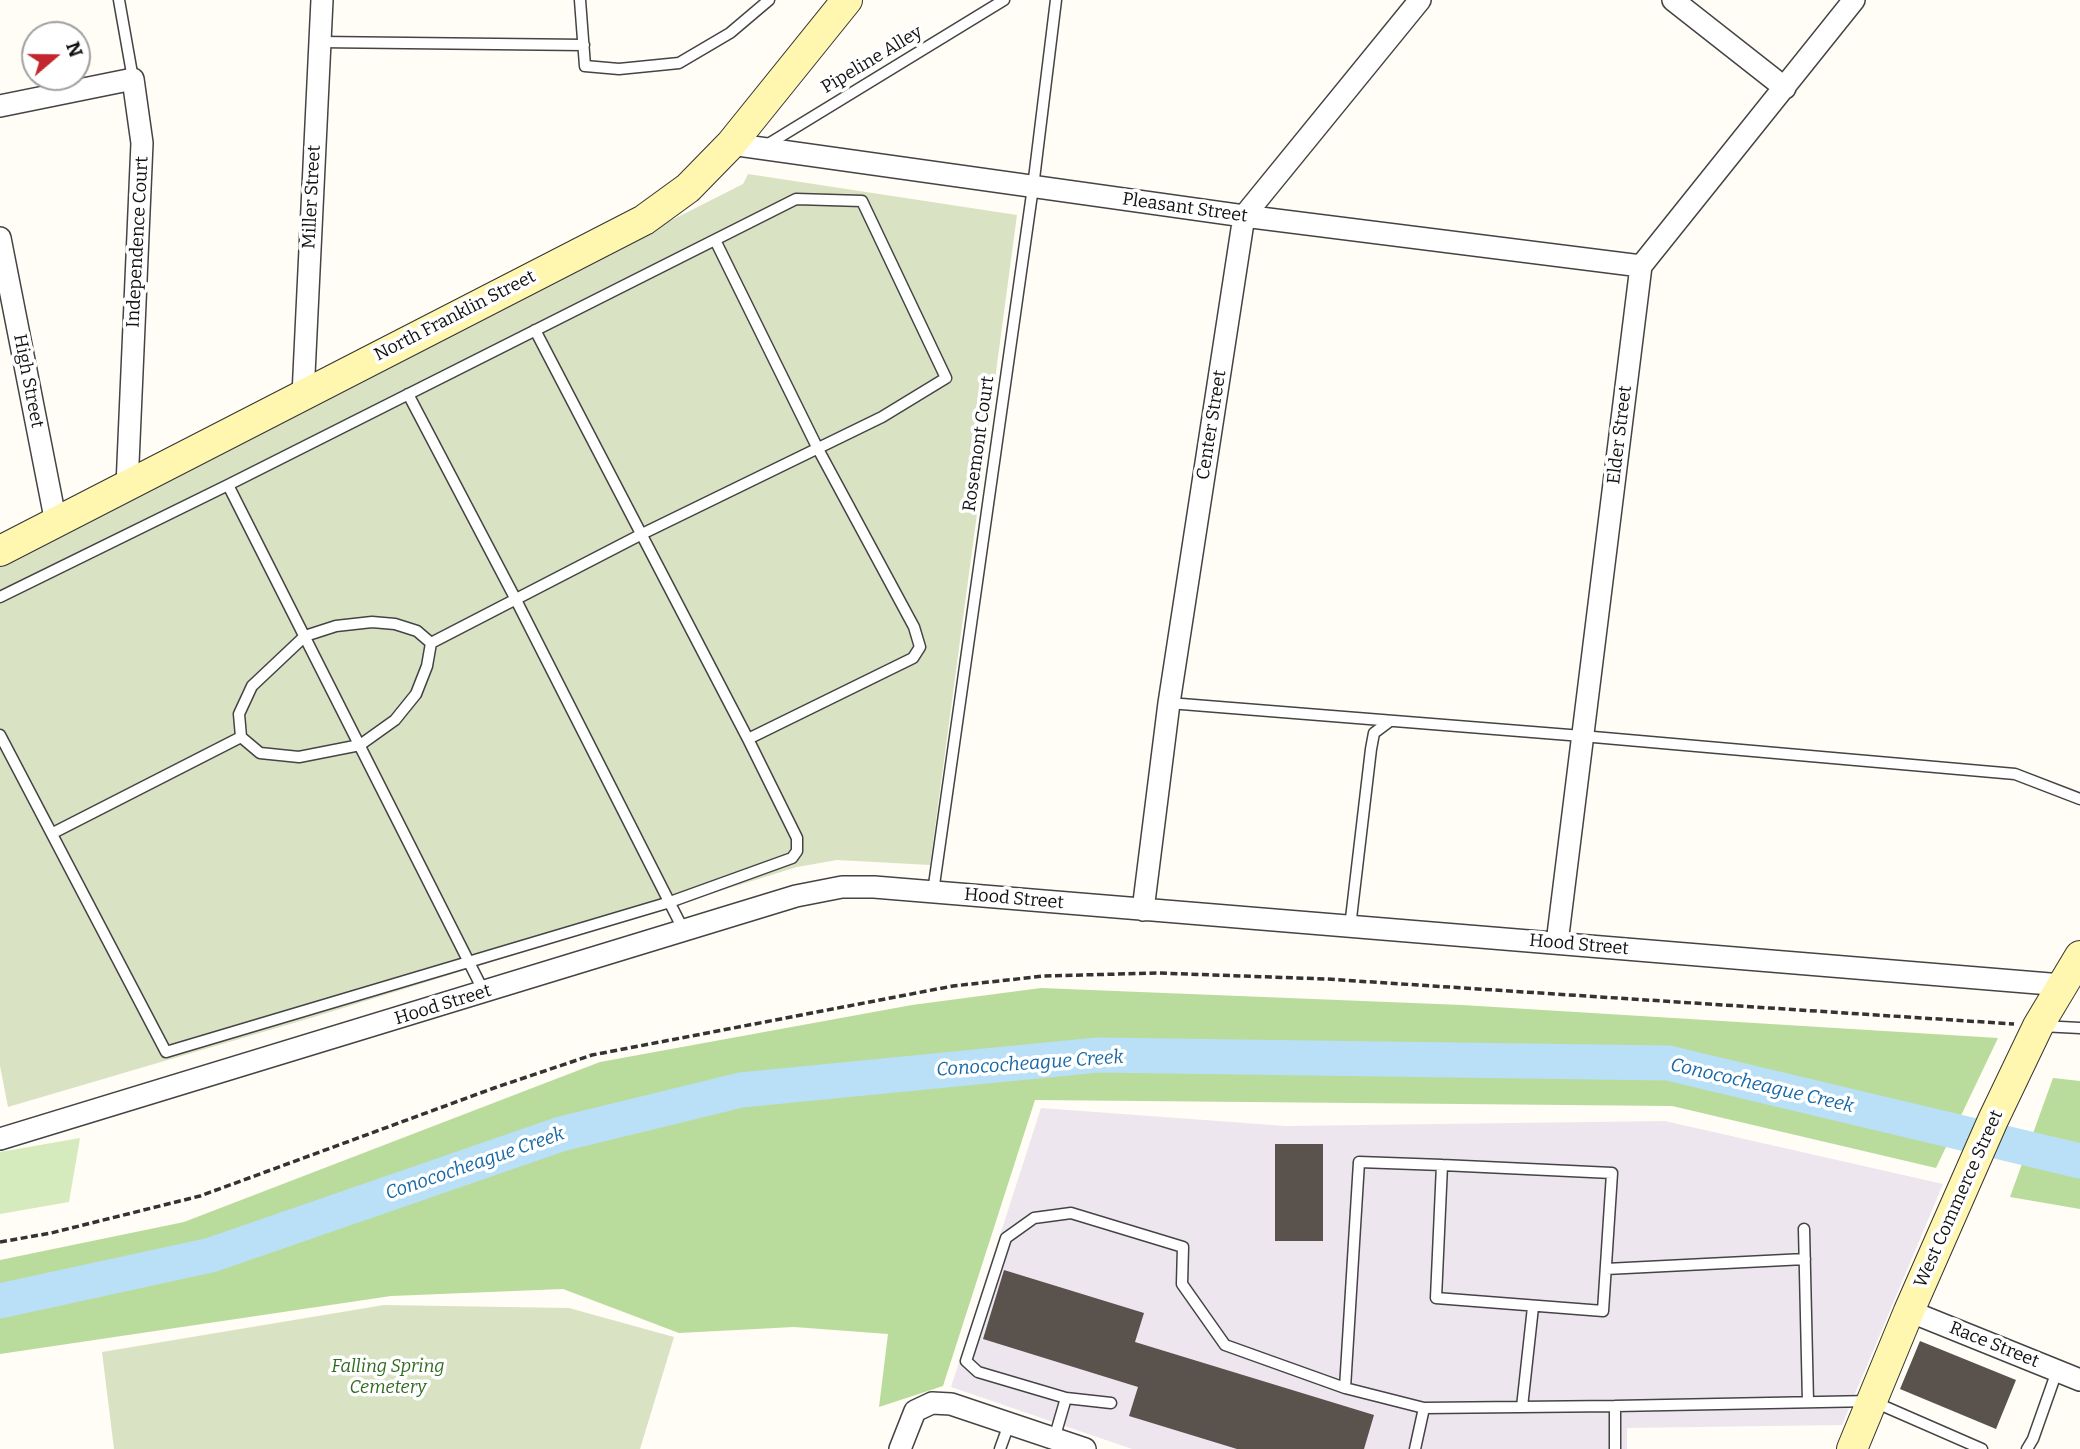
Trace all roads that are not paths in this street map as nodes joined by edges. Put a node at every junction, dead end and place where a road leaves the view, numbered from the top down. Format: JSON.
{"nodes":[{"id":1,"x":119,"y":0,"type":"edge"},
{"id":2,"x":322,"y":0,"type":"edge"},
{"id":3,"x":580,"y":0,"type":"edge"},
{"id":4,"x":768,"y":0,"type":"edge"},
{"id":5,"x":847,"y":0,"type":"edge"},
{"id":6,"x":1004,"y":0,"type":"edge"},
{"id":7,"x":1056,"y":0,"type":"edge"},
{"id":8,"x":1420,"y":0,"type":"edge"},
{"id":9,"x":1673,"y":0,"type":"edge"},
{"id":10,"x":1854,"y":0,"type":"edge"},
{"id":11,"x":319,"y":42,"type":"junction"},
{"id":12,"x":584,"y":45,"type":"junction"},
{"id":13,"x":133,"y":79,"type":"junction"},
{"id":14,"x":1785,"y":88,"type":"junction"},
{"id":15,"x":0,"y":106,"type":"edge"},
{"id":16,"x":745,"y":147,"type":"junction"},
{"id":17,"x":1033,"y":187,"type":"junction"},
{"id":18,"x":1244,"y":216,"type":"junction"},
{"id":19,"x":0,"y":238,"type":"edge"},
{"id":20,"x":715,"y":240,"type":"junction"},
{"id":21,"x":1641,"y":266,"type":"junction"},
{"id":22,"x":535,"y":330,"type":"junction"},
{"id":23,"x":408,"y":394,"type":"junction"},
{"id":24,"x":303,"y":395,"type":"junction"},
{"id":25,"x":818,"y":449,"type":"junction"},
{"id":26,"x":228,"y":485,"type":"junction"},
{"id":27,"x":127,"y":486,"type":"junction"},
{"id":28,"x":56,"y":523,"type":"junction"},
{"id":29,"x":642,"y":534,"type":"junction"},
{"id":30,"x":0,"y":551,"type":"edge"},
{"id":31,"x":0,"y":597,"type":"edge"},
{"id":32,"x":515,"y":598,"type":"junction"},
{"id":33,"x":304,"y":636,"type":"junction"},
{"id":34,"x":431,"y":643,"type":"junction"},
{"id":35,"x":1169,"y":703,"type":"junction"},
{"id":36,"x":1390,"y":721,"type":"junction"},
{"id":37,"x":0,"y":735,"type":"edge"},
{"id":38,"x":1583,"y":736,"type":"junction"},
{"id":39,"x":241,"y":737,"type":"junction"},
{"id":40,"x":748,"y":739,"type":"junction"},
{"id":41,"x":360,"y":745,"type":"junction"},
{"id":42,"x":2080,"y":799,"type":"edge"},
{"id":43,"x":53,"y":833,"type":"junction"},
{"id":44,"x":933,"y":892,"type":"junction"},
{"id":45,"x":670,"y":902,"type":"junction"},
{"id":46,"x":1143,"y":910,"type":"junction"},
{"id":47,"x":1350,"y":927,"type":"junction"},
{"id":48,"x":684,"y":931,"type":"junction"},
{"id":49,"x":1557,"y":943,"type":"junction"},
{"id":50,"x":2080,"y":956,"type":"edge"},
{"id":51,"x":468,"y":960,"type":"junction"},
{"id":52,"x":2062,"y":985,"type":"junction"},
{"id":53,"x":484,"y":992,"type":"junction"},
{"id":54,"x":2038,"y":1026,"type":"junction"},
{"id":55,"x":2080,"y":1028,"type":"edge"},
{"id":56,"x":1,"y":1134,"type":"edge"},
{"id":57,"x":1442,"y":1165,"type":"junction"},
{"id":58,"x":1804,"y":1229,"type":"dead end"},
{"id":59,"x":1805,"y":1259,"type":"junction"},
{"id":60,"x":1605,"y":1269,"type":"junction"},
{"id":61,"x":1533,"y":1307,"type":"junction"},
{"id":62,"x":1909,"y":1311,"type":"junction"},
{"id":63,"x":2057,"y":1371,"type":"junction"},
{"id":64,"x":2080,"y":1380,"type":"edge"},
{"id":65,"x":1345,"y":1388,"type":"junction"},
{"id":66,"x":1066,"y":1398,"type":"junction"},
{"id":67,"x":1872,"y":1401,"type":"junction"},
{"id":68,"x":1808,"y":1402,"type":"junction"},
{"id":69,"x":1111,"y":1403,"type":"dead end"},
{"id":70,"x":1615,"y":1406,"type":"junction"},
{"id":71,"x":1522,"y":1407,"type":"junction"},
{"id":72,"x":1424,"y":1408,"type":"junction"},
{"id":73,"x":1009,"y":1423,"type":"junction"},
{"id":74,"x":1054,"y":1438,"type":"junction"},
{"id":75,"x":900,"y":1449,"type":"edge"},
{"id":76,"x":1000,"y":1449,"type":"edge"},
{"id":77,"x":1085,"y":1449,"type":"edge"},
{"id":78,"x":1415,"y":1449,"type":"edge"},
{"id":79,"x":1615,"y":1449,"type":"edge"},
{"id":80,"x":1852,"y":1449,"type":"edge"},
{"id":81,"x":1982,"y":1449,"type":"edge"},
{"id":82,"x":2027,"y":1449,"type":"edge"}],
"edges":[{"from":1,"to":13,"type":"lane","name":"Independence Court"},
{"from":2,"to":11,"type":"street","name":"Miller Street"},
{"from":3,"to":12,"type":"lane"},
{"from":4,"to":12,"type":"lane"},
{"from":5,"to":16,"type":"street","name":"North Franklin Street"},
{"from":6,"to":16,"type":"lane","name":"Pipeline Alley"},
{"from":7,"to":17,"type":"lane","name":"Rosemont Court"},
{"from":8,"to":18,"type":"street"},
{"from":9,"to":14,"type":"street"},
{"from":10,"to":14,"type":"street"},
{"from":11,"to":12,"type":"lane"},
{"from":11,"to":24,"type":"street","name":"Miller Street"},
{"from":13,"to":15,"type":"street"},
{"from":13,"to":27,"type":"street","name":"Independence Court"},
{"from":14,"to":21,"type":"street"},
{"from":16,"to":17,"type":"street","name":"Pleasant Street"},
{"from":16,"to":24,"type":"street","name":"North Franklin Street"},
{"from":17,"to":18,"type":"street","name":"Pleasant Street"},
{"from":17,"to":44,"type":"lane","name":"Rosemont Court"},
{"from":18,"to":21,"type":"street","name":"Pleasant Street"},
{"from":18,"to":35,"type":"street","name":"Center Street"},
{"from":19,"to":28,"type":"street","name":"High Street"},
{"from":20,"to":22,"type":"lane"},
{"from":20,"to":25,"type":"lane"},
{"from":20,"to":25,"type":"lane"},
{"from":21,"to":38,"type":"street","name":"Elder Street"},
{"from":22,"to":23,"type":"lane"},
{"from":22,"to":29,"type":"lane"},
{"from":23,"to":26,"type":"lane"},
{"from":23,"to":32,"type":"lane"},
{"from":24,"to":27,"type":"street","name":"North Franklin Street"},
{"from":25,"to":29,"type":"lane"},
{"from":25,"to":40,"type":"lane"},
{"from":26,"to":31,"type":"lane"},
{"from":26,"to":33,"type":"lane"},
{"from":27,"to":28,"type":"street","name":"North Franklin Street"},
{"from":28,"to":30,"type":"street","name":"North Franklin Street"},
{"from":29,"to":32,"type":"lane"},
{"from":29,"to":40,"type":"lane"},
{"from":32,"to":34,"type":"lane"},
{"from":32,"to":45,"type":"lane"},
{"from":33,"to":34,"type":"lane"},
{"from":33,"to":39,"type":"lane"},
{"from":33,"to":41,"type":"lane"},
{"from":34,"to":41,"type":"lane"},
{"from":35,"to":36,"type":"lane"},
{"from":35,"to":46,"type":"street","name":"Center Street"},
{"from":36,"to":38,"type":"lane"},
{"from":36,"to":47,"type":"lane"},
{"from":37,"to":43,"type":"lane"},
{"from":38,"to":42,"type":"lane"},
{"from":38,"to":49,"type":"street","name":"Elder Street"},
{"from":39,"to":41,"type":"lane"},
{"from":39,"to":43,"type":"lane"},
{"from":40,"to":45,"type":"lane"},
{"from":41,"to":51,"type":"lane"},
{"from":43,"to":51,"type":"lane"},
{"from":44,"to":46,"type":"street","name":"Hood Street"},
{"from":44,"to":48,"type":"street","name":"Hood Street"},
{"from":45,"to":48,"type":"lane"},
{"from":45,"to":51,"type":"lane"},
{"from":46,"to":47,"type":"street","name":"Hood Street"},
{"from":47,"to":49,"type":"street","name":"Hood Street"},
{"from":48,"to":53,"type":"street","name":"Hood Street"},
{"from":49,"to":52,"type":"street","name":"Hood Street"},
{"from":50,"to":52,"type":"street","name":"West Commerce Street"},
{"from":51,"to":53,"type":"lane"},
{"from":52,"to":54,"type":"street","name":"West Commerce Street"},
{"from":53,"to":56,"type":"street","name":"Hood Street"},
{"from":54,"to":55,"type":"lane"},
{"from":54,"to":62,"type":"street","name":"West Commerce Street"},
{"from":57,"to":60,"type":"lane"},
{"from":57,"to":61,"type":"lane"},
{"from":57,"to":65,"type":"lane"},
{"from":58,"to":59,"type":"lane"},
{"from":59,"to":60,"type":"lane"},
{"from":59,"to":68,"type":"lane"},
{"from":60,"to":61,"type":"lane"},
{"from":61,"to":71,"type":"lane"},
{"from":62,"to":63,"type":"street","name":"Race Street"},
{"from":62,"to":67,"type":"street","name":"West Commerce Street"},
{"from":63,"to":64,"type":"street","name":"Race Street"},
{"from":63,"to":82,"type":"lane"},
{"from":65,"to":66,"type":"lane"},
{"from":65,"to":72,"type":"lane"},
{"from":66,"to":69,"type":"lane"},
{"from":66,"to":74,"type":"lane"},
{"from":67,"to":68,"type":"lane"},
{"from":67,"to":80,"type":"street","name":"West Commerce Street"},
{"from":67,"to":81,"type":"lane"},
{"from":68,"to":70,"type":"lane"},
{"from":70,"to":71,"type":"lane"},
{"from":70,"to":79,"type":"lane"},
{"from":71,"to":72,"type":"lane"},
{"from":72,"to":78,"type":"lane"},
{"from":73,"to":74,"type":"street"},
{"from":73,"to":75,"type":"street"},
{"from":73,"to":76,"type":"lane"},
{"from":74,"to":77,"type":"street"}]}
